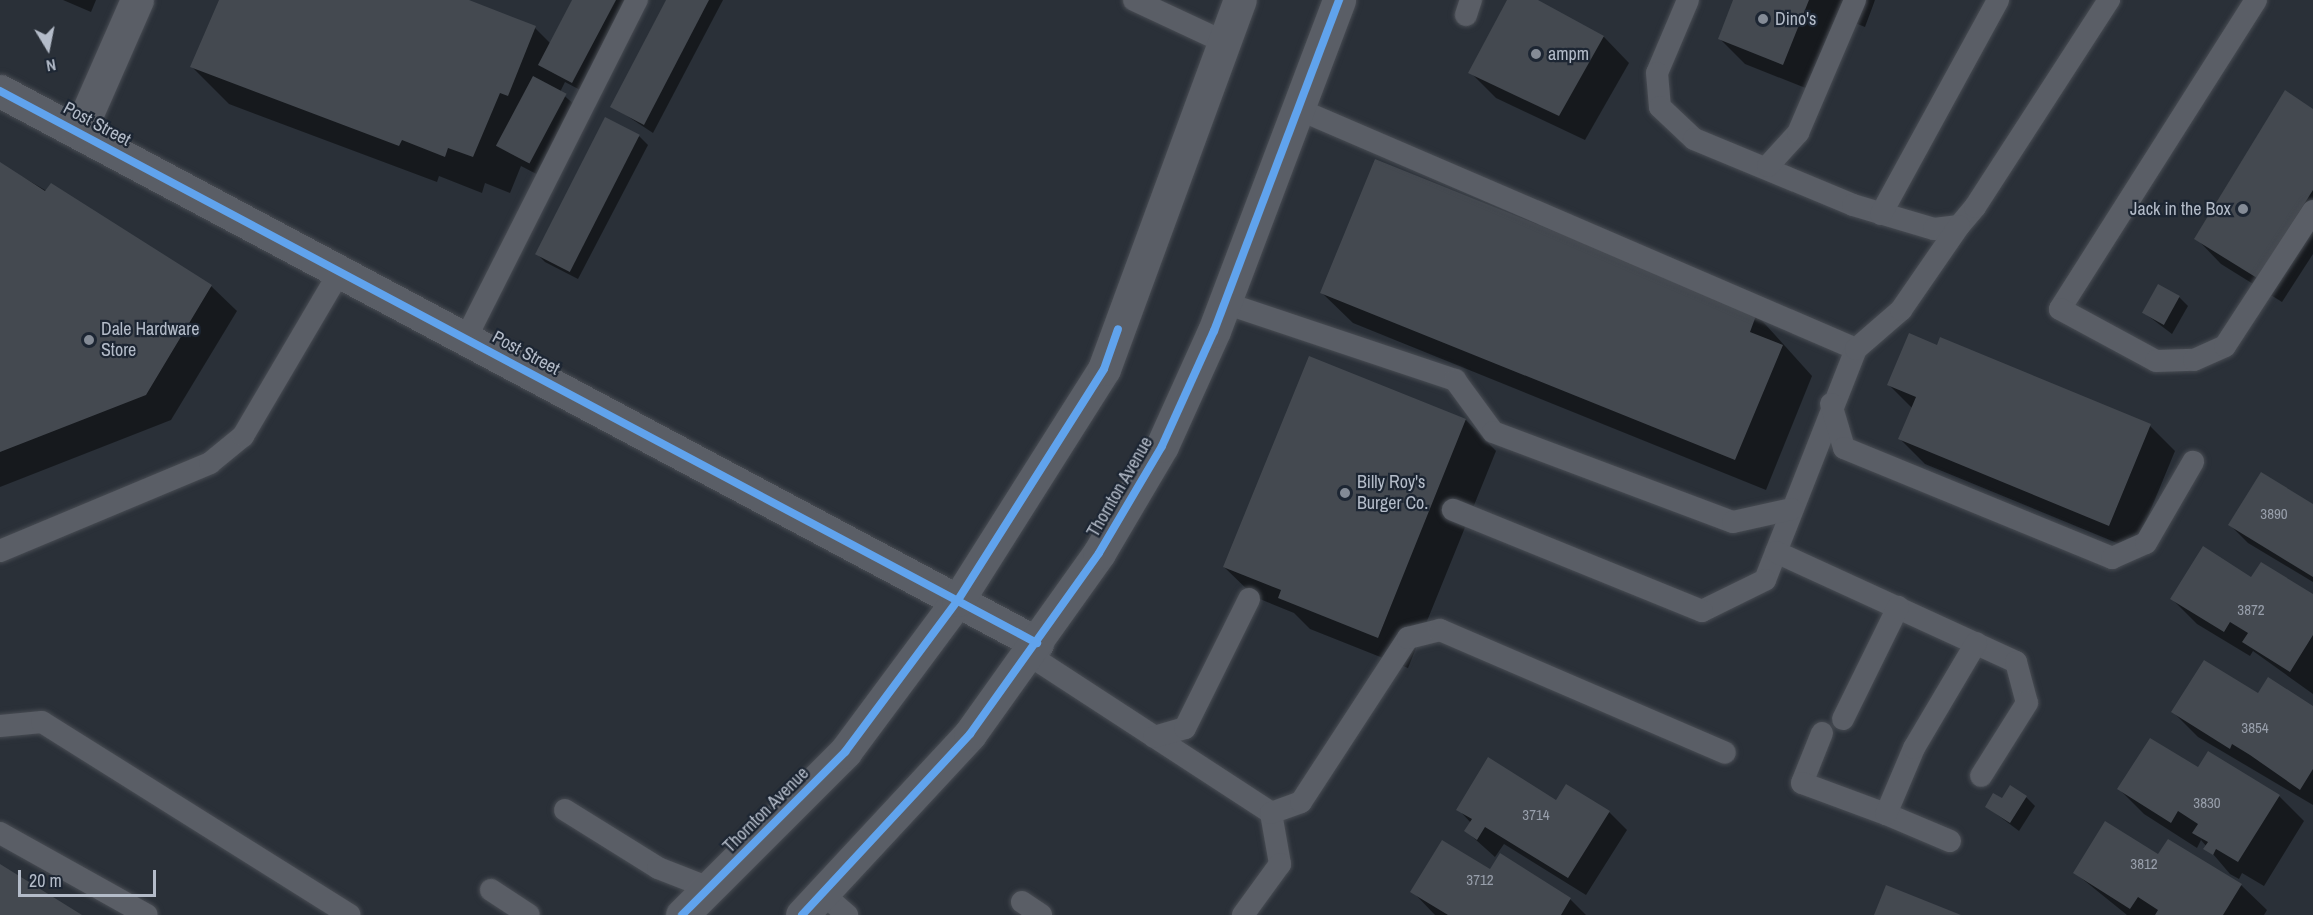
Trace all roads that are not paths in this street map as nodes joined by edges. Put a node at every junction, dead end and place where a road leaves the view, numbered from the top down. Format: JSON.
{"nodes":[{"id":1,"x":137,"y":0,"type":"edge"},
{"id":2,"x":638,"y":0,"type":"edge"},
{"id":3,"x":1134,"y":0,"type":"edge"},
{"id":4,"x":1240,"y":0,"type":"edge"},
{"id":5,"x":1339,"y":0,"type":"edge"},
{"id":6,"x":1688,"y":0,"type":"edge"},
{"id":7,"x":1855,"y":0,"type":"edge"},
{"id":8,"x":1998,"y":0,"type":"edge"},
{"id":9,"x":2109,"y":0,"type":"edge"},
{"id":10,"x":2256,"y":0,"type":"edge"},
{"id":11,"x":1224,"y":42,"type":"junction"},
{"id":12,"x":0,"y":91,"type":"edge"},
{"id":13,"x":1298,"y":109,"type":"junction"},
{"id":14,"x":79,"y":132,"type":"junction"},
{"id":15,"x":1768,"y":166,"type":"junction"},
{"id":16,"x":2313,"y":211,"type":"edge"},
{"id":17,"x":1881,"y":214,"type":"junction"},
{"id":18,"x":1959,"y":226,"type":"junction"},
{"id":19,"x":340,"y":271,"type":"junction"},
{"id":20,"x":1225,"y":303,"type":"junction"},
{"id":21,"x":466,"y":338,"type":"junction"},
{"id":22,"x":1856,"y":349,"type":"junction"},
{"id":23,"x":1831,"y":404,"type":"junction"},
{"id":24,"x":2193,"y":462,"type":"dead end"},
{"id":25,"x":1792,"y":509,"type":"junction"},
{"id":26,"x":1453,"y":510,"type":"dead end"},
{"id":27,"x":0,"y":551,"type":"edge"},
{"id":28,"x":1776,"y":552,"type":"junction"},
{"id":29,"x":958,"y":600,"type":"junction"},
{"id":30,"x":1250,"y":600,"type":"dead end"},
{"id":31,"x":1898,"y":607,"type":"junction"},
{"id":32,"x":1976,"y":643,"type":"junction"},
{"id":33,"x":1033,"y":649,"type":"junction"},
{"id":34,"x":1843,"y":719,"type":"dead end"},
{"id":35,"x":0,"y":726,"type":"edge"},
{"id":36,"x":1822,"y":733,"type":"dead end"},
{"id":37,"x":1154,"y":737,"type":"junction"},
{"id":38,"x":1725,"y":753,"type":"dead end"},
{"id":39,"x":1981,"y":776,"type":"dead end"},
{"id":40,"x":565,"y":810,"type":"dead end"},
{"id":41,"x":1271,"y":813,"type":"junction"},
{"id":42,"x":1886,"y":814,"type":"junction"},
{"id":43,"x":0,"y":833,"type":"edge"},
{"id":44,"x":1950,"y":841,"type":"dead end"},
{"id":45,"x":709,"y":888,"type":"junction"},
{"id":46,"x":491,"y":890,"type":"dead end"},
{"id":47,"x":1022,"y":902,"type":"dead end"},
{"id":48,"x":813,"y":904,"type":"edge"},
{"id":49,"x":147,"y":915,"type":"edge"},
{"id":50,"x":350,"y":915,"type":"edge"},
{"id":51,"x":529,"y":915,"type":"edge"},
{"id":52,"x":682,"y":915,"type":"edge"},
{"id":53,"x":847,"y":915,"type":"edge"},
{"id":54,"x":1041,"y":915,"type":"edge"},
{"id":55,"x":1243,"y":915,"type":"edge"}],
"edges":[{"from":1,"to":14,"type":"street"},
{"from":2,"to":21,"type":"lane"},
{"from":3,"to":11,"type":"lane"},
{"from":4,"to":11,"type":"street","name":"Thornton Avenue"},
{"from":5,"to":13,"type":"street","name":"Thornton Avenue"},
{"from":6,"to":15,"type":"lane"},
{"from":7,"to":15,"type":"lane"},
{"from":8,"to":17,"type":"lane"},
{"from":9,"to":18,"type":"lane"},
{"from":10,"to":16,"type":"lane"},
{"from":11,"to":29,"type":"street","name":"Thornton Avenue"},
{"from":12,"to":14,"type":"street","name":"Post Street"},
{"from":13,"to":20,"type":"street","name":"Thornton Avenue"},
{"from":13,"to":22,"type":"lane"},
{"from":14,"to":19,"type":"street","name":"Post Street"},
{"from":15,"to":17,"type":"lane"},
{"from":17,"to":18,"type":"lane"},
{"from":18,"to":22,"type":"lane"},
{"from":19,"to":21,"type":"street","name":"Post Street"},
{"from":19,"to":27,"type":"lane"},
{"from":20,"to":25,"type":"lane"},
{"from":20,"to":33,"type":"street","name":"Thornton Avenue"},
{"from":21,"to":29,"type":"street","name":"Post Street"},
{"from":22,"to":23,"type":"lane"},
{"from":23,"to":24,"type":"lane"},
{"from":23,"to":25,"type":"lane"},
{"from":25,"to":28,"type":"lane"},
{"from":26,"to":28,"type":"lane"},
{"from":28,"to":31,"type":"lane"},
{"from":29,"to":33,"type":"street","name":"Post Street"},
{"from":29,"to":45,"type":"street","name":"Thornton Avenue"},
{"from":30,"to":37,"type":"lane"},
{"from":31,"to":32,"type":"lane"},
{"from":31,"to":34,"type":"lane"},
{"from":32,"to":39,"type":"lane"},
{"from":32,"to":42,"type":"lane"},
{"from":33,"to":37,"type":"lane"},
{"from":33,"to":48,"type":"street","name":"Thornton Avenue"},
{"from":35,"to":50,"type":"lane"},
{"from":36,"to":42,"type":"lane"},
{"from":37,"to":41,"type":"lane"},
{"from":38,"to":41,"type":"lane"},
{"from":40,"to":45,"type":"lane"},
{"from":41,"to":55,"type":"lane"},
{"from":42,"to":44,"type":"lane"},
{"from":43,"to":49,"type":"lane"},
{"from":45,"to":52,"type":"street","name":"Thornton Avenue"},
{"from":46,"to":51,"type":"lane"},
{"from":47,"to":54,"type":"lane"},
{"from":48,"to":53,"type":"lane"}]}
